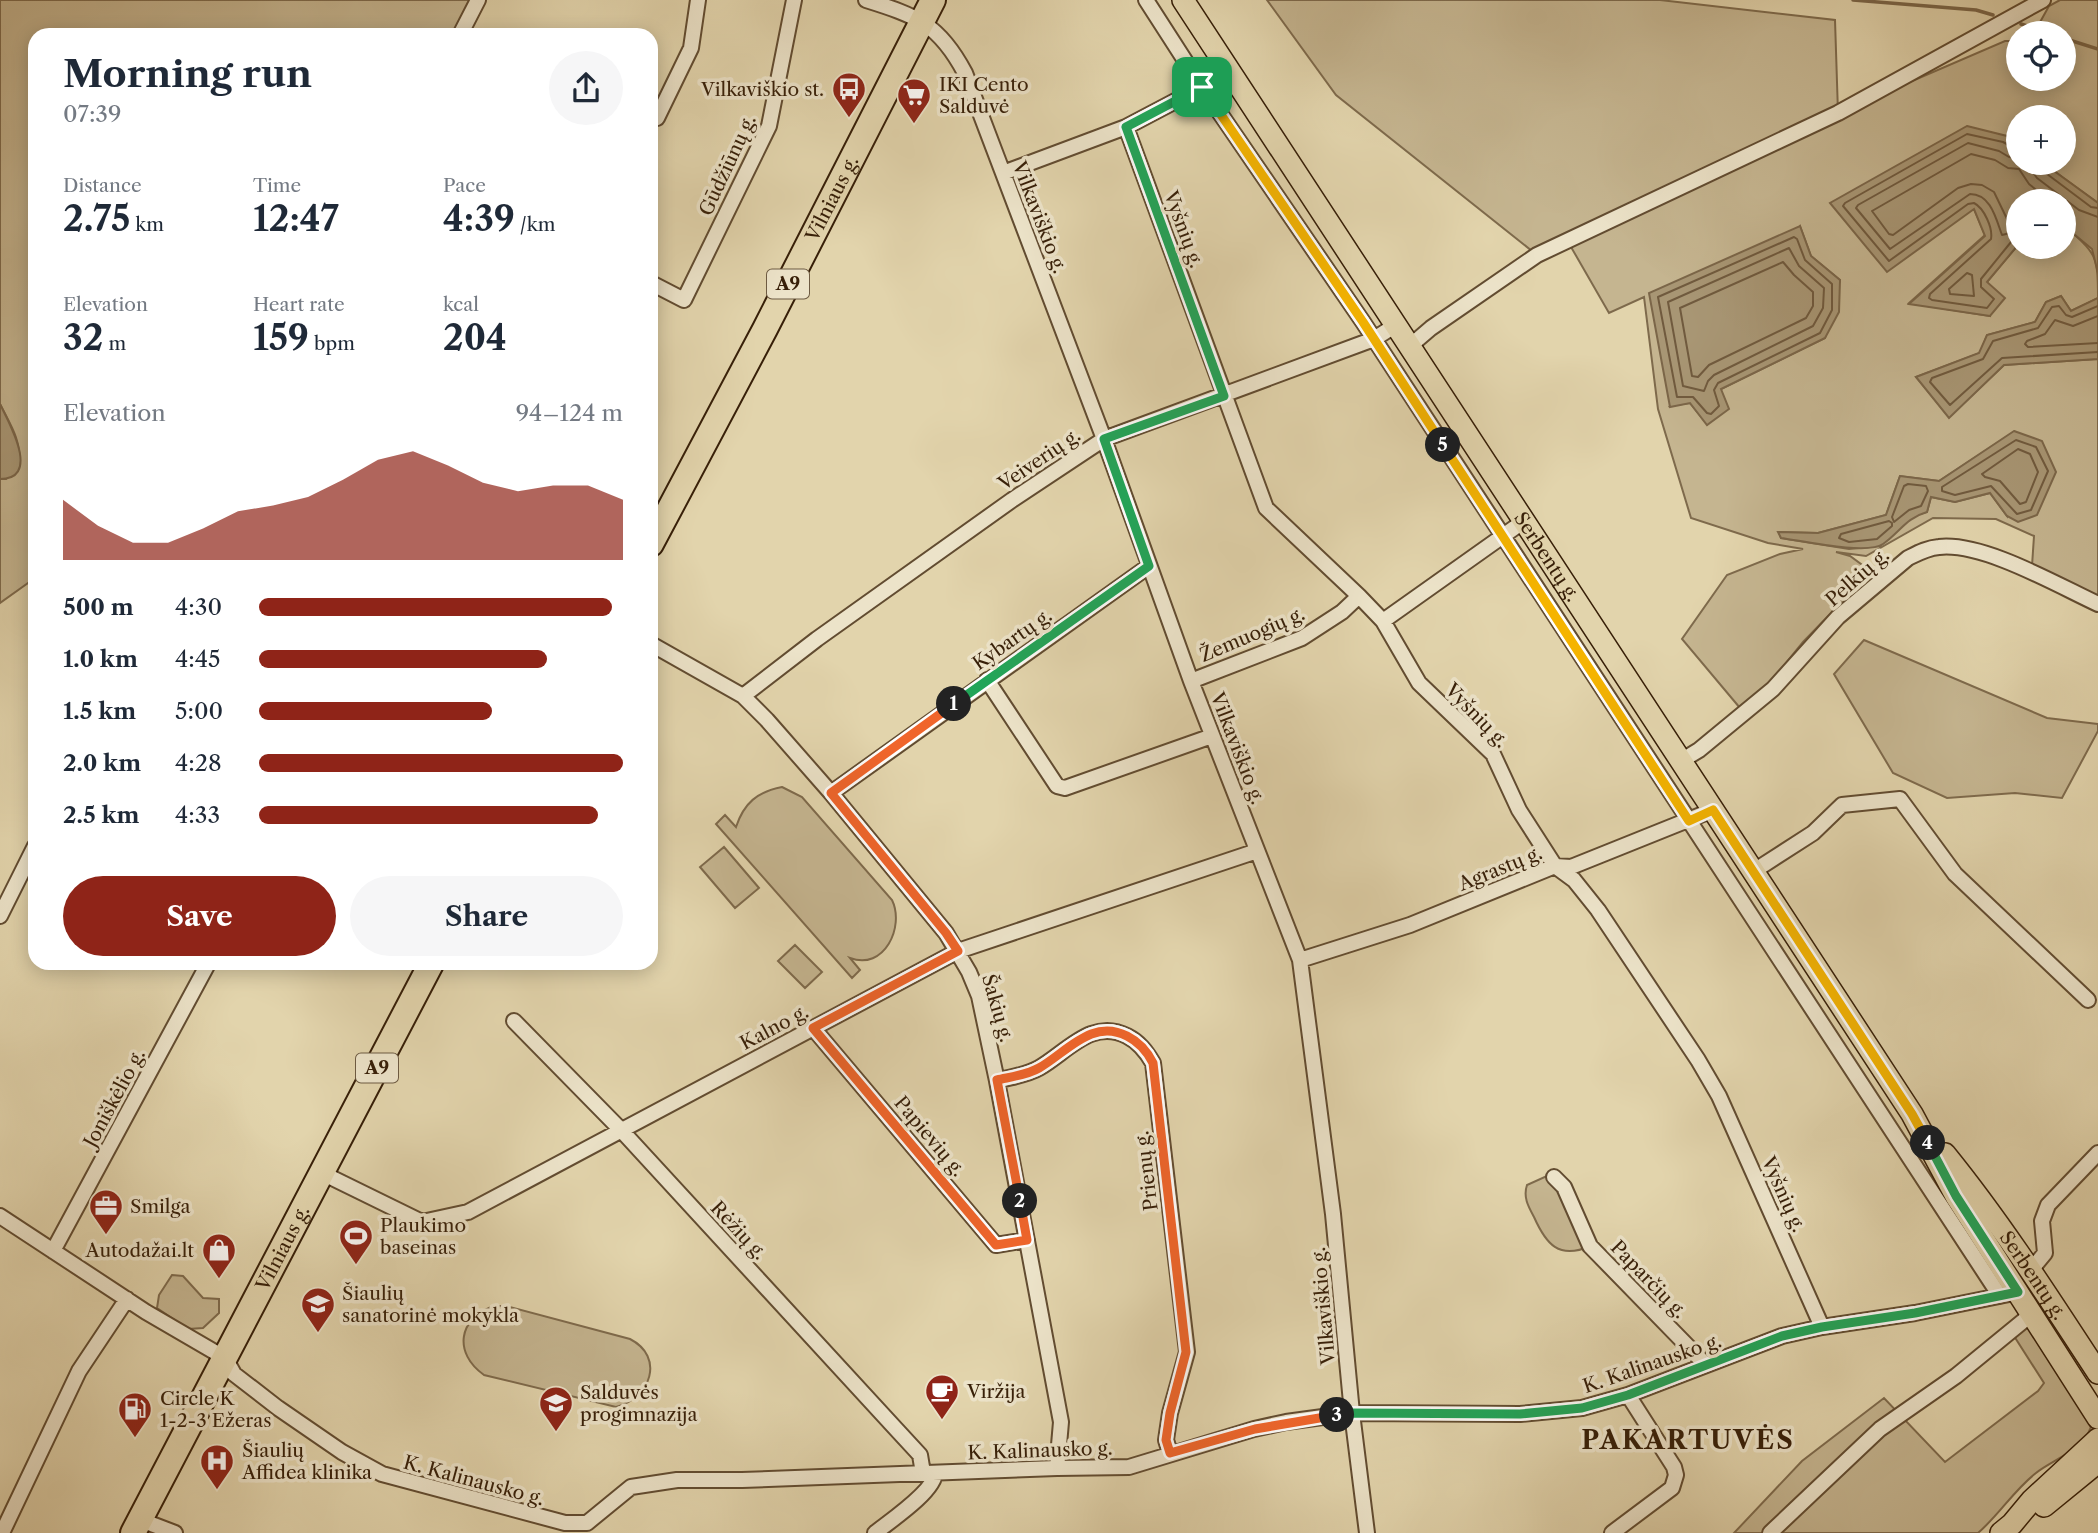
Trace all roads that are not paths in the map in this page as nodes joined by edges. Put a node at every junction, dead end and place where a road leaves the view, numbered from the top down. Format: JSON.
{"nodes":[{"id":1,"x":478,"y":0,"type":"edge"},
{"id":2,"x":698,"y":0,"type":"edge"},
{"id":3,"x":794,"y":0,"type":"edge"},
{"id":4,"x":866,"y":0,"type":"edge"},
{"id":5,"x":1146,"y":0,"type":"edge"},
{"id":6,"x":1183,"y":0,"type":"edge"},
{"id":7,"x":2043,"y":0,"type":"edge"},
{"id":8,"x":927,"y":11,"type":"edge"},
{"id":9,"x":464,"y":28,"type":"edge"},
{"id":10,"x":1229,"y":70,"type":"junction"},
{"id":11,"x":1202,"y":87,"type":"junction"},
{"id":12,"x":658,"y":116,"type":"edge"},
{"id":13,"x":1126,"y":127,"type":"junction"},
{"id":14,"x":1003,"y":173,"type":"junction"},
{"id":15,"x":658,"y":287,"type":"edge"},
{"id":16,"x":1396,"y":326,"type":"junction"},
{"id":17,"x":1374,"y":339,"type":"junction"},
{"id":18,"x":1410,"y":346,"type":"junction"},
{"id":19,"x":1224,"y":396,"type":"junction"},
{"id":20,"x":1104,"y":439,"type":"junction"},
{"id":21,"x":1524,"y":521,"type":"junction"},
{"id":22,"x":658,"y":531,"type":"edge"},
{"id":23,"x":1502,"y":536,"type":"junction"},
{"id":24,"x":1149,"y":566,"type":"junction"},
{"id":25,"x":1359,"y":596,"type":"junction"},
{"id":26,"x":2098,"y":604,"type":"edge"},
{"id":27,"x":1382,"y":621,"type":"junction"},
{"id":28,"x":658,"y":648,"type":"edge"},
{"id":29,"x":986,"y":680,"type":"junction"},
{"id":30,"x":1191,"y":681,"type":"junction"},
{"id":31,"x":743,"y":696,"type":"junction"},
{"id":32,"x":1212,"y":736,"type":"junction"},
{"id":33,"x":1681,"y":761,"type":"junction"},
{"id":34,"x":831,"y":793,"type":"junction"},
{"id":35,"x":1713,"y":810,"type":"junction"},
{"id":36,"x":1689,"y":821,"type":"junction"},
{"id":37,"x":1257,"y":851,"type":"junction"},
{"id":38,"x":28,"y":860,"type":"edge"},
{"id":39,"x":1555,"y":866,"type":"junction"},
{"id":40,"x":1754,"y":871,"type":"junction"},
{"id":41,"x":0,"y":916,"type":"edge"},
{"id":42,"x":958,"y":951,"type":"junction"},
{"id":43,"x":1300,"y":960,"type":"junction"},
{"id":44,"x":205,"y":970,"type":"edge"},
{"id":45,"x":428,"y":970,"type":"edge"},
{"id":46,"x":2088,"y":1000,"type":"dead end"},
{"id":47,"x":514,"y":1021,"type":"dead end"},
{"id":48,"x":813,"y":1028,"type":"junction"},
{"id":49,"x":997,"y":1080,"type":"junction"},
{"id":50,"x":1912,"y":1114,"type":"junction"},
{"id":51,"x":622,"y":1131,"type":"junction"},
{"id":52,"x":2098,"y":1153,"type":"edge"},
{"id":53,"x":322,"y":1173,"type":"junction"},
{"id":54,"x":1554,"y":1177,"type":"dead end"},
{"id":55,"x":0,"y":1216,"type":"edge"},
{"id":56,"x":1027,"y":1240,"type":"junction"},
{"id":57,"x":54,"y":1251,"type":"junction"},
{"id":58,"x":2031,"y":1270,"type":"junction"},
{"id":59,"x":2009,"y":1294,"type":"junction"},
{"id":60,"x":127,"y":1299,"type":"junction"},
{"id":61,"x":2033,"y":1313,"type":"junction"},
{"id":62,"x":1822,"y":1327,"type":"junction"},
{"id":63,"x":225,"y":1358,"type":"junction"},
{"id":64,"x":1706,"y":1365,"type":"junction"},
{"id":65,"x":2098,"y":1373,"type":"edge"},
{"id":66,"x":1628,"y":1395,"type":"junction"},
{"id":67,"x":1352,"y":1413,"type":"junction"},
{"id":68,"x":2098,"y":1418,"type":"edge"},
{"id":69,"x":2098,"y":1439,"type":"edge"},
{"id":70,"x":1170,"y":1453,"type":"junction"},
{"id":71,"x":2098,"y":1462,"type":"edge"},
{"id":72,"x":1057,"y":1468,"type":"junction"},
{"id":73,"x":929,"y":1473,"type":"junction"},
{"id":74,"x":137,"y":1526,"type":"edge"},
{"id":75,"x":2007,"y":1528,"type":"edge"},
{"id":76,"x":2,"y":1533,"type":"edge"},
{"id":77,"x":175,"y":1533,"type":"edge"},
{"id":78,"x":875,"y":1533,"type":"edge"},
{"id":79,"x":1367,"y":1533,"type":"edge"},
{"id":80,"x":1612,"y":1533,"type":"edge"},
{"id":81,"x":1770,"y":1533,"type":"edge"}],
"edges":[{"from":1,"to":9,"type":"street"},
{"from":2,"to":12,"type":"street"},
{"from":3,"to":15,"type":"street","name":"Gūdžiūnų g."},
{"from":4,"to":8,"type":"street","name":"Vilkaviškio g."},
{"from":5,"to":11,"type":"street"},
{"from":6,"to":10,"type":"main road","name":"Serbentų g."},
{"from":7,"to":18,"type":"street"},
{"from":8,"to":14,"type":"street","name":"Vilkaviškio g."},
{"from":8,"to":22,"type":"highway","name":"Vilniaus g.","number":"A9"},
{"from":10,"to":11,"type":"street"},
{"from":10,"to":16,"type":"main road","name":"Serbentų g."},
{"from":11,"to":13,"type":"street"},
{"from":11,"to":17,"type":"street"},
{"from":13,"to":14,"type":"street"},
{"from":13,"to":19,"type":"street","name":"Vyšnių g."},
{"from":14,"to":20,"type":"street","name":"Vilkaviškio g."},
{"from":16,"to":17,"type":"street","name":"Veiverių g."},
{"from":16,"to":18,"type":"main road","name":"Serbentų g."},
{"from":17,"to":19,"type":"street","name":"Veiverių g."},
{"from":17,"to":23,"type":"street"},
{"from":18,"to":21,"type":"main road","name":"Serbentų g."},
{"from":19,"to":20,"type":"street","name":"Veiverių g."},
{"from":19,"to":25,"type":"street","name":"Vyšnių g."},
{"from":20,"to":24,"type":"street","name":"Vilkaviškio g."},
{"from":20,"to":31,"type":"street","name":"Veiverių g."},
{"from":21,"to":23,"type":"street"},
{"from":21,"to":33,"type":"main road","name":"Serbentų g."},
{"from":23,"to":27,"type":"street"},
{"from":23,"to":36,"type":"street"},
{"from":24,"to":29,"type":"street","name":"Kybartų g."},
{"from":24,"to":30,"type":"street","name":"Vilkaviškio g."},
{"from":25,"to":27,"type":"street","name":"Vyšnių g."},
{"from":25,"to":30,"type":"street","name":"Žemuogių g."},
{"from":26,"to":33,"type":"street","name":"Pelkių g."},
{"from":27,"to":39,"type":"street","name":"Vyšnių g."},
{"from":28,"to":31,"type":"street","name":"Šakių g."},
{"from":29,"to":32,"type":"street"},
{"from":29,"to":34,"type":"street","name":"Kybartų g."},
{"from":30,"to":32,"type":"street","name":"Vilkaviškio g."},
{"from":31,"to":34,"type":"street","name":"Šakių g."},
{"from":32,"to":37,"type":"street","name":"Vilkaviškio g."},
{"from":33,"to":35,"type":"main road","name":"Serbentų g."},
{"from":34,"to":42,"type":"street","name":"Šakių g."},
{"from":35,"to":36,"type":"street","name":"Agrastų g."},
{"from":35,"to":40,"type":"main road","name":"Serbentų g."},
{"from":36,"to":39,"type":"street","name":"Agrastų g."},
{"from":36,"to":59,"type":"street"},
{"from":37,"to":42,"type":"street","name":"Kalno g."},
{"from":37,"to":43,"type":"street","name":"Vilkaviškio g."},
{"from":38,"to":41,"type":"street"},
{"from":39,"to":43,"type":"street","name":"Agrastų g."},
{"from":39,"to":62,"type":"street","name":"Vyšnių g."},
{"from":40,"to":46,"type":"street"},
{"from":40,"to":50,"type":"main road","name":"Serbentų g."},
{"from":42,"to":48,"type":"street","name":"Kalno g."},
{"from":42,"to":49,"type":"street","name":"Šakių g."},
{"from":43,"to":67,"type":"street","name":"Vilkaviškio g."},
{"from":44,"to":57,"type":"street","name":"Joniškėlio g."},
{"from":45,"to":53,"type":"highway","name":"Vilniaus g.","number":"A9"},
{"from":47,"to":51,"type":"street","name":"Rėžių g."},
{"from":48,"to":51,"type":"street","name":"Kalno g."},
{"from":48,"to":56,"type":"street","name":"Papievių g."},
{"from":49,"to":56,"type":"street","name":"Šakių g."},
{"from":49,"to":70,"type":"street","name":"Prienų g."},
{"from":50,"to":58,"type":"main road","name":"Serbentų g."},
{"from":50,"to":59,"type":"main road","name":"Serbentų g."},
{"from":51,"to":53,"type":"street","name":"Kalno g."},
{"from":51,"to":73,"type":"street","name":"Rėžių g."},
{"from":52,"to":58,"type":"street"},
{"from":53,"to":63,"type":"highway","name":"Vilniaus g.","number":"A9"},
{"from":54,"to":64,"type":"street","name":"Paparčių g."},
{"from":55,"to":57,"type":"street","name":"K. Kalinausko g."},
{"from":56,"to":72,"type":"street","name":"Šakių g."},
{"from":57,"to":60,"type":"street","name":"K. Kalinausko g."},
{"from":58,"to":65,"type":"main road","name":"Serbentų g."},
{"from":59,"to":61,"type":"main road","name":"Serbentų g."},
{"from":59,"to":62,"type":"street","name":"K. Kalinausko g."},
{"from":60,"to":63,"type":"street","name":"K. Kalinausko g."},
{"from":60,"to":76,"type":"street"},
{"from":61,"to":68,"type":"main road","name":"Serbentų g."},
{"from":61,"to":81,"type":"street"},
{"from":62,"to":64,"type":"street","name":"K. Kalinausko g."},
{"from":63,"to":73,"type":"street","name":"K. Kalinausko g."},
{"from":63,"to":74,"type":"highway","name":"Vilniaus g.","number":"A9"},
{"from":64,"to":66,"type":"street","name":"K. Kalinausko g."},
{"from":66,"to":67,"type":"street","name":"K. Kalinausko g."},
{"from":66,"to":80,"type":"street"},
{"from":67,"to":70,"type":"street","name":"K. Kalinausko g."},
{"from":67,"to":79,"type":"street","name":"Vilkaviškio g."},
{"from":69,"to":75,"type":"main road"},
{"from":70,"to":72,"type":"street","name":"K. Kalinausko g."},
{"from":71,"to":75,"type":"main road"},
{"from":72,"to":73,"type":"street","name":"K. Kalinausko g."},
{"from":73,"to":78,"type":"street"},
{"from":74,"to":77,"type":"street"}]}
